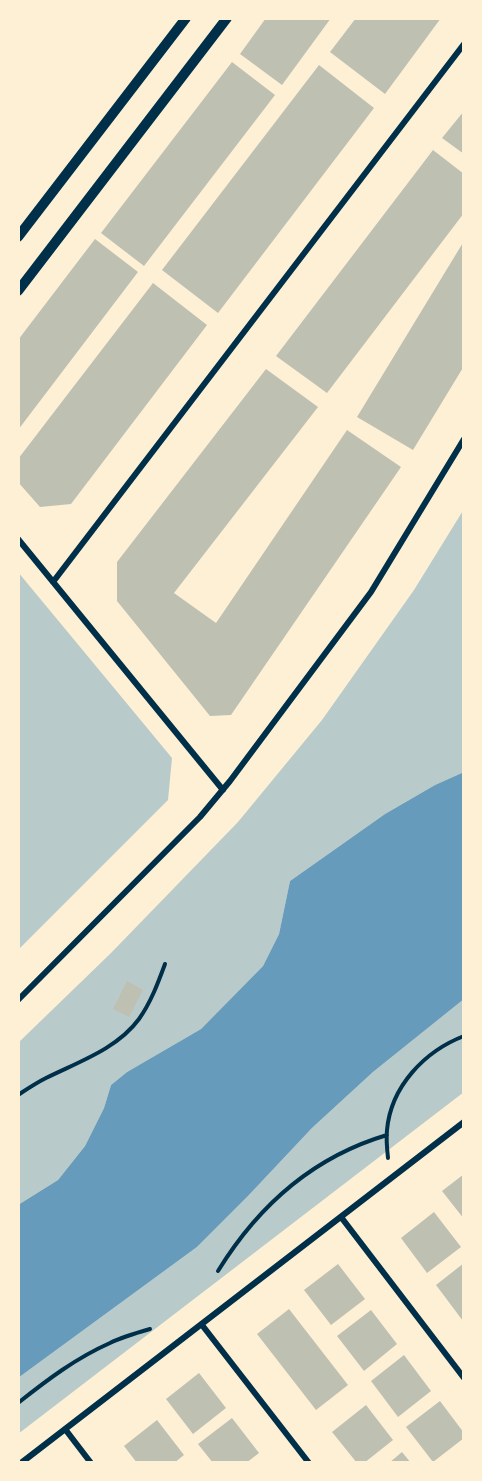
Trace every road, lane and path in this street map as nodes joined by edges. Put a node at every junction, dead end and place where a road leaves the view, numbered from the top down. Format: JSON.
{"nodes":[{"id":1,"x":186,"y":18,"type":"edge"},
{"id":2,"x":226,"y":18,"type":"edge"},
{"id":3,"x":464,"y":44,"type":"edge"},
{"id":4,"x":18,"y":237,"type":"edge"},
{"id":5,"x":18,"y":291,"type":"edge"},
{"id":6,"x":464,"y":439,"type":"edge"},
{"id":7,"x":18,"y":539,"type":"edge"},
{"id":8,"x":53,"y":582,"type":"junction"},
{"id":9,"x":223,"y":790,"type":"junction"},
{"id":10,"x":165,"y":964,"type":"dead end"},
{"id":11,"x":18,"y":1000,"type":"edge"},
{"id":12,"x":464,"y":1036,"type":"edge"},
{"id":13,"x":18,"y":1095,"type":"edge"},
{"id":14,"x":464,"y":1122,"type":"edge"},
{"id":15,"x":387,"y":1135,"type":"junction"},
{"id":16,"x":388,"y":1158,"type":"dead end"},
{"id":17,"x":341,"y":1217,"type":"junction"},
{"id":18,"x":218,"y":1271,"type":"dead end"},
{"id":19,"x":202,"y":1325,"type":"junction"},
{"id":20,"x":150,"y":1329,"type":"dead end"},
{"id":21,"x":464,"y":1378,"type":"edge"},
{"id":22,"x":18,"y":1402,"type":"edge"},
{"id":23,"x":65,"y":1429,"type":"junction"},
{"id":24,"x":21,"y":1463,"type":"edge"},
{"id":25,"x":91,"y":1463,"type":"edge"},
{"id":26,"x":309,"y":1463,"type":"edge"}],
"edges":[{"from":1,"to":4,"type":"street"},
{"from":2,"to":5,"type":"street"},
{"from":3,"to":8,"type":"street"},
{"from":6,"to":9,"type":"street"},
{"from":7,"to":8,"type":"street"},
{"from":8,"to":9,"type":"street"},
{"from":9,"to":11,"type":"street"},
{"from":10,"to":13,"type":"path"},
{"from":12,"to":15,"type":"path"},
{"from":14,"to":17,"type":"street"},
{"from":15,"to":16,"type":"path"},
{"from":15,"to":18,"type":"path"},
{"from":17,"to":19,"type":"street"},
{"from":17,"to":21,"type":"street"},
{"from":19,"to":23,"type":"street"},
{"from":19,"to":26,"type":"street"},
{"from":20,"to":22,"type":"path"},
{"from":23,"to":24,"type":"street"},
{"from":23,"to":25,"type":"street"}]}
